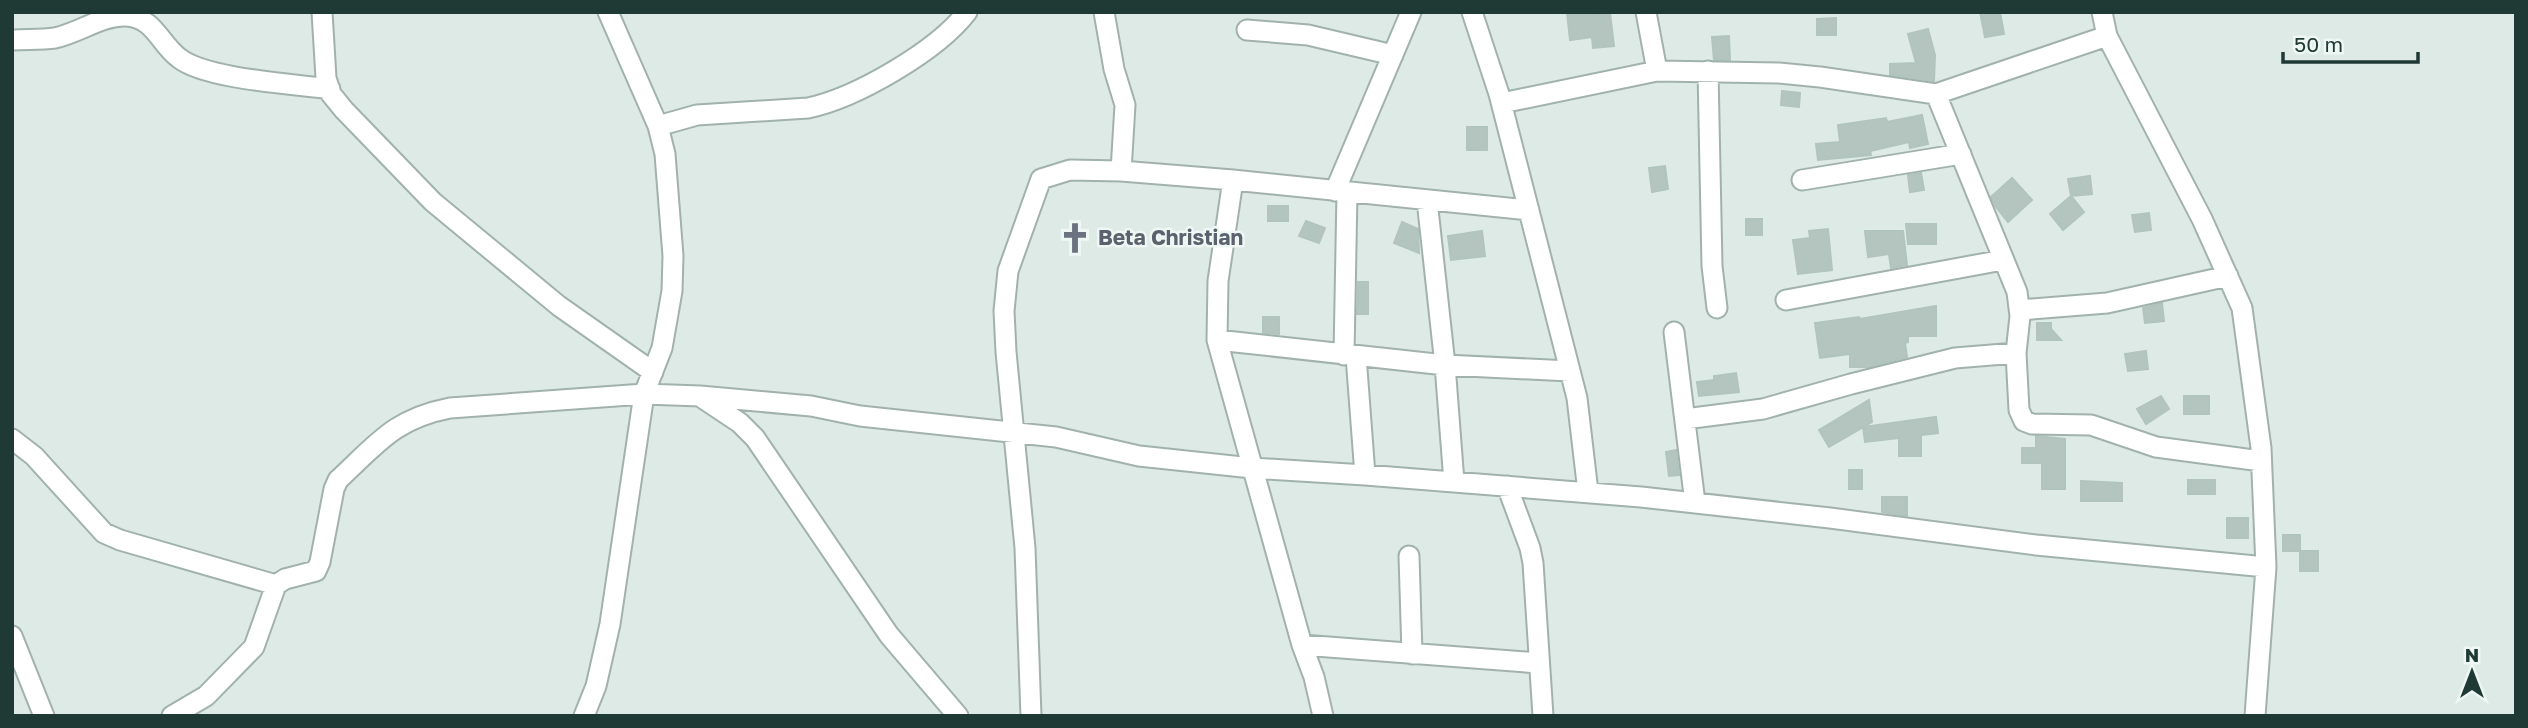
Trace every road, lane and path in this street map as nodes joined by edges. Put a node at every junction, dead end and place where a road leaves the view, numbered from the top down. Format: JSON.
{"nodes":[{"id":1,"x":322,"y":12,"type":"edge"},
{"id":2,"x":608,"y":12,"type":"edge"},
{"id":3,"x":967,"y":12,"type":"edge"},
{"id":4,"x":1104,"y":12,"type":"edge"},
{"id":5,"x":1411,"y":12,"type":"edge"},
{"id":6,"x":1472,"y":12,"type":"edge"},
{"id":7,"x":1646,"y":12,"type":"edge"},
{"id":8,"x":2102,"y":12,"type":"edge"},
{"id":9,"x":1247,"y":30,"type":"dead end"},
{"id":10,"x":2107,"y":36,"type":"junction"},
{"id":11,"x":12,"y":40,"type":"edge"},
{"id":12,"x":1393,"y":55,"type":"junction"},
{"id":13,"x":1657,"y":71,"type":"junction"},
{"id":14,"x":1708,"y":71,"type":"junction"},
{"id":15,"x":330,"y":89,"type":"junction"},
{"id":16,"x":1937,"y":94,"type":"junction"},
{"id":17,"x":1502,"y":103,"type":"junction"},
{"id":18,"x":658,"y":126,"type":"junction"},
{"id":19,"x":1961,"y":153,"type":"junction"},
{"id":20,"x":1121,"y":171,"type":"junction"},
{"id":21,"x":1233,"y":180,"type":"junction"},
{"id":22,"x":1802,"y":180,"type":"dead end"},
{"id":23,"x":1341,"y":192,"type":"junction"},
{"id":24,"x":1427,"y":200,"type":"junction"},
{"id":25,"x":1529,"y":210,"type":"junction"},
{"id":26,"x":2003,"y":260,"type":"junction"},
{"id":27,"x":2228,"y":276,"type":"junction"},
{"id":28,"x":1786,"y":300,"type":"dead end"},
{"id":29,"x":1717,"y":308,"type":"dead end"},
{"id":30,"x":2020,"y":310,"type":"junction"},
{"id":31,"x":1674,"y":332,"type":"dead end"},
{"id":32,"x":1217,"y":340,"type":"junction"},
{"id":33,"x":2016,"y":353,"type":"junction"},
{"id":34,"x":1350,"y":356,"type":"junction"},
{"id":35,"x":1445,"y":365,"type":"junction"},
{"id":36,"x":1570,"y":371,"type":"junction"},
{"id":37,"x":653,"y":372,"type":"junction"},
{"id":38,"x":644,"y":394,"type":"junction"},
{"id":39,"x":700,"y":396,"type":"junction"},
{"id":40,"x":1685,"y":419,"type":"junction"},
{"id":41,"x":1015,"y":433,"type":"junction"},
{"id":42,"x":12,"y":439,"type":"edge"},
{"id":43,"x":2261,"y":461,"type":"junction"},
{"id":44,"x":1252,"y":468,"type":"junction"},
{"id":45,"x":1365,"y":475,"type":"junction"},
{"id":46,"x":1454,"y":482,"type":"junction"},
{"id":47,"x":1507,"y":486,"type":"junction"},
{"id":48,"x":1588,"y":492,"type":"junction"},
{"id":49,"x":1695,"y":503,"type":"junction"},
{"id":50,"x":1409,"y":556,"type":"dead end"},
{"id":51,"x":2266,"y":566,"type":"junction"},
{"id":52,"x":276,"y":585,"type":"junction"},
{"id":53,"x":12,"y":636,"type":"edge"},
{"id":54,"x":1302,"y":645,"type":"junction"},
{"id":55,"x":1412,"y":653,"type":"junction"},
{"id":56,"x":1539,"y":663,"type":"junction"},
{"id":57,"x":44,"y":716,"type":"edge"},
{"id":58,"x":172,"y":716,"type":"edge"},
{"id":59,"x":584,"y":716,"type":"edge"},
{"id":60,"x":958,"y":716,"type":"edge"},
{"id":61,"x":1031,"y":716,"type":"edge"},
{"id":62,"x":1323,"y":716,"type":"edge"},
{"id":63,"x":1543,"y":716,"type":"edge"},
{"id":64,"x":2255,"y":716,"type":"edge"}],
"edges":[{"from":1,"to":15,"type":"street"},
{"from":2,"to":18,"type":"street"},
{"from":3,"to":18,"type":"street"},
{"from":4,"to":20,"type":"street"},
{"from":5,"to":12,"type":"street"},
{"from":6,"to":17,"type":"street"},
{"from":7,"to":13,"type":"street"},
{"from":8,"to":10,"type":"street"},
{"from":9,"to":12,"type":"street"},
{"from":10,"to":16,"type":"street"},
{"from":10,"to":27,"type":"street"},
{"from":11,"to":15,"type":"street"},
{"from":12,"to":23,"type":"street"},
{"from":13,"to":14,"type":"street"},
{"from":13,"to":17,"type":"street"},
{"from":14,"to":16,"type":"street"},
{"from":14,"to":29,"type":"street"},
{"from":15,"to":37,"type":"street"},
{"from":16,"to":19,"type":"street"},
{"from":17,"to":25,"type":"street"},
{"from":18,"to":37,"type":"street"},
{"from":19,"to":22,"type":"street"},
{"from":19,"to":26,"type":"street"},
{"from":20,"to":21,"type":"street"},
{"from":20,"to":41,"type":"street"},
{"from":21,"to":23,"type":"street"},
{"from":21,"to":32,"type":"street"},
{"from":23,"to":24,"type":"street"},
{"from":23,"to":34,"type":"street"},
{"from":24,"to":25,"type":"street"},
{"from":24,"to":35,"type":"street"},
{"from":25,"to":36,"type":"street"},
{"from":26,"to":28,"type":"street"},
{"from":26,"to":30,"type":"street"},
{"from":27,"to":30,"type":"street"},
{"from":27,"to":43,"type":"street"},
{"from":30,"to":33,"type":"street"},
{"from":31,"to":40,"type":"street"},
{"from":32,"to":34,"type":"street"},
{"from":32,"to":44,"type":"street"},
{"from":33,"to":40,"type":"street"},
{"from":33,"to":43,"type":"street"},
{"from":34,"to":35,"type":"street"},
{"from":34,"to":45,"type":"street"},
{"from":35,"to":36,"type":"street"},
{"from":35,"to":46,"type":"street"},
{"from":36,"to":48,"type":"street"},
{"from":37,"to":38,"type":"street"},
{"from":38,"to":39,"type":"street"},
{"from":38,"to":52,"type":"street"},
{"from":38,"to":59,"type":"street"},
{"from":39,"to":41,"type":"street"},
{"from":39,"to":60,"type":"street"},
{"from":40,"to":49,"type":"street"},
{"from":41,"to":44,"type":"street"},
{"from":41,"to":61,"type":"street"},
{"from":42,"to":52,"type":"street"},
{"from":43,"to":51,"type":"street"},
{"from":44,"to":45,"type":"street"},
{"from":44,"to":54,"type":"street"},
{"from":45,"to":46,"type":"street"},
{"from":46,"to":47,"type":"street"},
{"from":47,"to":48,"type":"street"},
{"from":47,"to":56,"type":"street"},
{"from":48,"to":49,"type":"street"},
{"from":49,"to":51,"type":"street"},
{"from":50,"to":55,"type":"street"},
{"from":51,"to":64,"type":"street"},
{"from":52,"to":58,"type":"street"},
{"from":53,"to":57,"type":"street"},
{"from":54,"to":55,"type":"street"},
{"from":54,"to":62,"type":"street"},
{"from":55,"to":56,"type":"street"},
{"from":56,"to":63,"type":"street"}]}
